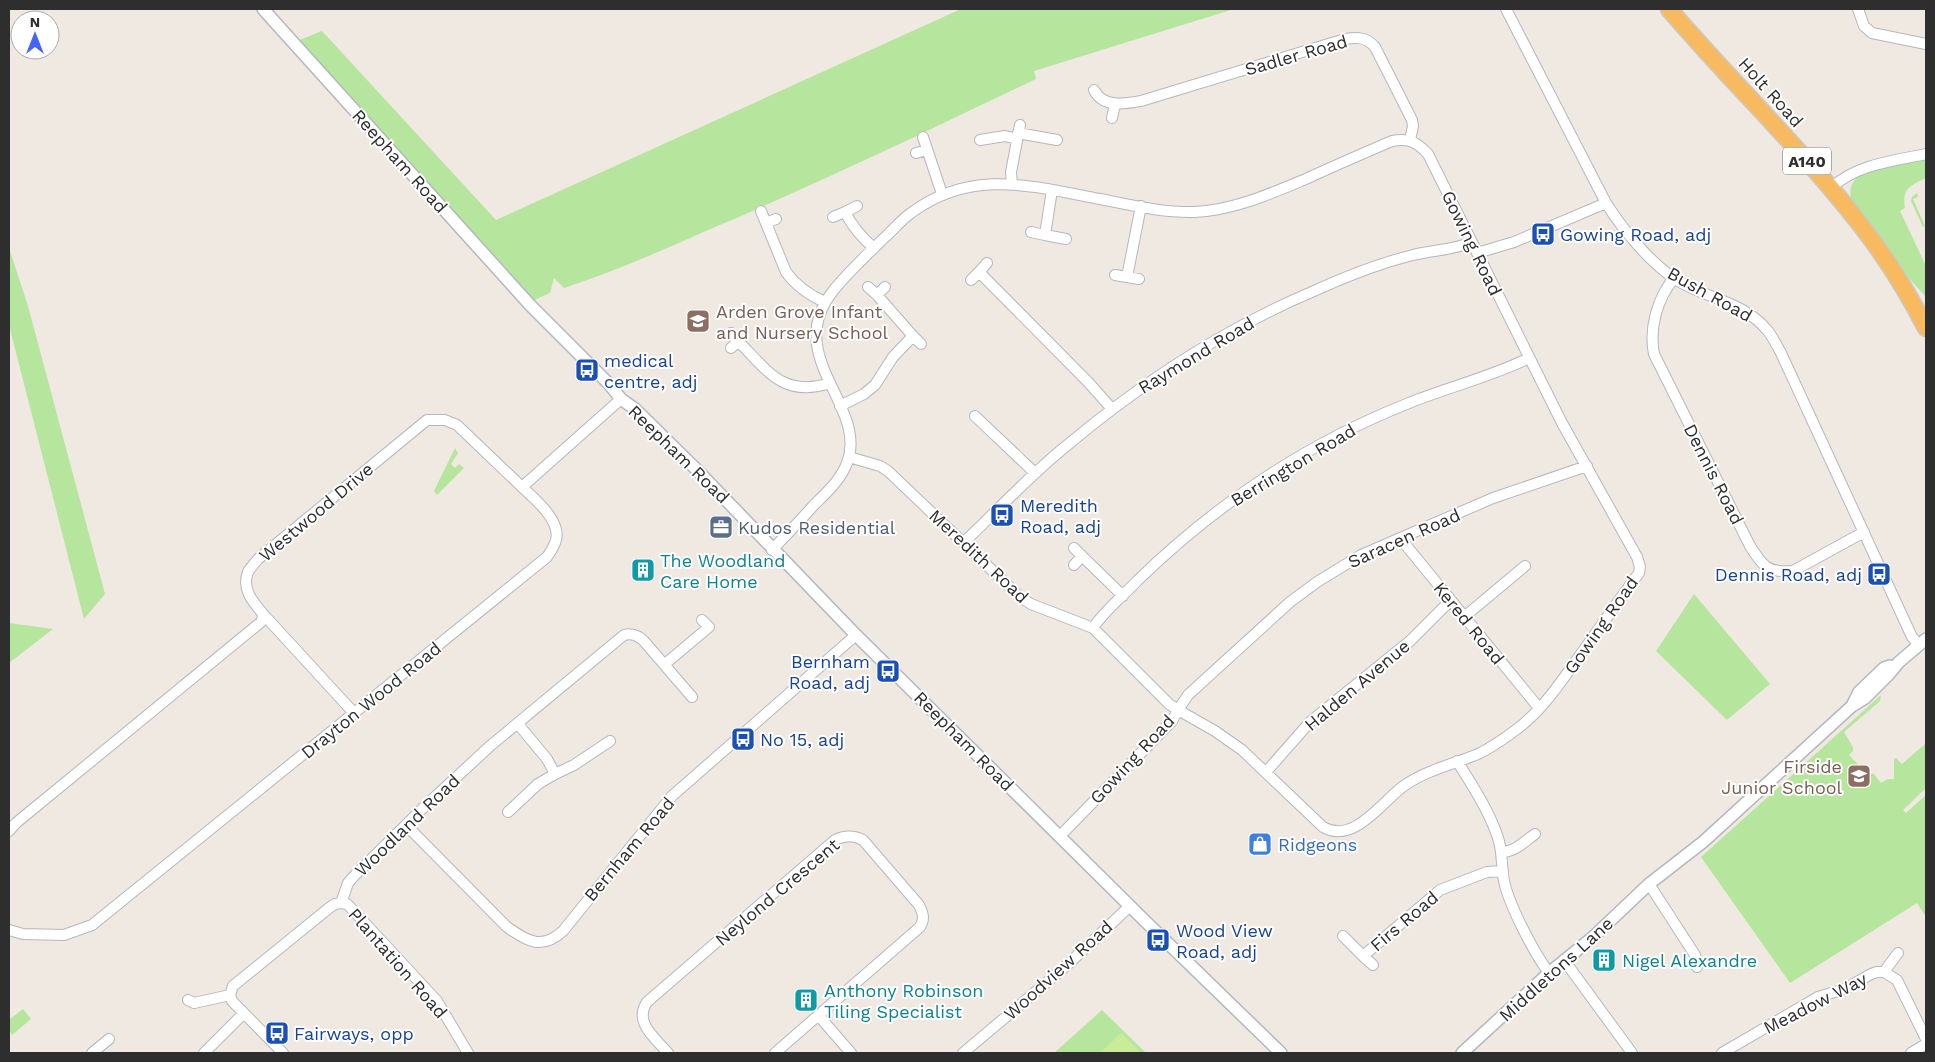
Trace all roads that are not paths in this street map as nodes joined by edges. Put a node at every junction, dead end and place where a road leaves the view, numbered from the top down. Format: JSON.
{"nodes":[{"id":1,"x":263,"y":9,"type":"edge"},
{"id":2,"x":1506,"y":9,"type":"edge"},
{"id":3,"x":1669,"y":9,"type":"edge"},
{"id":4,"x":1858,"y":9,"type":"edge"},
{"id":5,"x":1926,"y":44,"type":"edge"},
{"id":6,"x":1094,"y":90,"type":"dead end"},
{"id":7,"x":1115,"y":104,"type":"junction"},
{"id":8,"x":1112,"y":118,"type":"dead end"},
{"id":9,"x":1018,"y":132,"type":"junction"},
{"id":10,"x":923,"y":137,"type":"dead end"},
{"id":11,"x":980,"y":140,"type":"dead end"},
{"id":12,"x":1057,"y":140,"type":"dead end"},
{"id":13,"x":1410,"y":140,"type":"junction"},
{"id":14,"x":927,"y":150,"type":"junction"},
{"id":15,"x":916,"y":153,"type":"dead end"},
{"id":16,"x":1926,"y":154,"type":"edge"},
{"id":17,"x":1012,"y":184,"type":"junction"},
{"id":18,"x":1831,"y":188,"type":"junction"},
{"id":19,"x":1052,"y":190,"type":"junction"},
{"id":20,"x":942,"y":194,"type":"junction"},
{"id":21,"x":1606,"y":203,"type":"junction"},
{"id":22,"x":857,"y":206,"type":"dead end"},
{"id":23,"x":1141,"y":206,"type":"junction"},
{"id":24,"x":761,"y":211,"type":"dead end"},
{"id":25,"x":846,"y":212,"type":"junction"},
{"id":26,"x":833,"y":217,"type":"dead end"},
{"id":27,"x":1031,"y":232,"type":"dead end"},
{"id":28,"x":1045,"y":235,"type":"junction"},
{"id":29,"x":1066,"y":239,"type":"dead end"},
{"id":30,"x":1472,"y":242,"type":"junction"},
{"id":31,"x":874,"y":248,"type":"junction"},
{"id":32,"x":1477,"y":253,"type":"junction"},
{"id":33,"x":987,"y":263,"type":"dead end"},
{"id":34,"x":979,"y":272,"type":"junction"},
{"id":35,"x":1115,"y":275,"type":"dead end"},
{"id":36,"x":1128,"y":277,"type":"junction"},
{"id":37,"x":1674,"y":278,"type":"junction"},
{"id":38,"x":1139,"y":279,"type":"dead end"},
{"id":39,"x":971,"y":280,"type":"dead end"},
{"id":40,"x":868,"y":287,"type":"dead end"},
{"id":41,"x":885,"y":287,"type":"dead end"},
{"id":42,"x":877,"y":295,"type":"junction"},
{"id":43,"x":825,"y":302,"type":"junction"},
{"id":44,"x":1926,"y":328,"type":"edge"},
{"id":45,"x":913,"y":336,"type":"junction"},
{"id":46,"x":733,"y":341,"type":"dead end"},
{"id":47,"x":921,"y":344,"type":"dead end"},
{"id":48,"x":1530,"y":358,"type":"junction"},
{"id":49,"x":830,"y":382,"type":"junction"},
{"id":50,"x":621,"y":399,"type":"junction"},
{"id":51,"x":840,"y":406,"type":"junction"},
{"id":52,"x":1112,"y":409,"type":"junction"},
{"id":53,"x":975,"y":416,"type":"dead end"},
{"id":54,"x":849,"y":457,"type":"junction"},
{"id":55,"x":1587,"y":466,"type":"junction"},
{"id":56,"x":1035,"y":473,"type":"junction"},
{"id":57,"x":522,"y":487,"type":"junction"},
{"id":58,"x":1864,"y":532,"type":"junction"},
{"id":59,"x":1400,"y":538,"type":"junction"},
{"id":60,"x":963,"y":543,"type":"junction"},
{"id":61,"x":1074,"y":548,"type":"dead end"},
{"id":62,"x":772,"y":550,"type":"junction"},
{"id":63,"x":1082,"y":556,"type":"junction"},
{"id":64,"x":1074,"y":565,"type":"dead end"},
{"id":65,"x":1525,"y":566,"type":"dead end"},
{"id":66,"x":1123,"y":596,"type":"junction"},
{"id":67,"x":1450,"y":601,"type":"junction"},
{"id":68,"x":264,"y":615,"type":"junction"},
{"id":69,"x":1464,"y":617,"type":"junction"},
{"id":70,"x":702,"y":620,"type":"dead end"},
{"id":71,"x":1093,"y":628,"type":"junction"},
{"id":72,"x":856,"y":635,"type":"junction"},
{"id":73,"x":1923,"y":642,"type":"edge"},
{"id":74,"x":665,"y":664,"type":"junction"},
{"id":75,"x":692,"y":697,"type":"dead end"},
{"id":76,"x":1539,"y":708,"type":"junction"},
{"id":77,"x":1178,"y":710,"type":"junction"},
{"id":78,"x":354,"y":713,"type":"junction"},
{"id":79,"x":518,"y":724,"type":"junction"},
{"id":80,"x":610,"y":741,"type":"dead end"},
{"id":81,"x":1457,"y":761,"type":"junction"},
{"id":82,"x":1266,"y":772,"type":"junction"},
{"id":83,"x":554,"y":774,"type":"junction"},
{"id":84,"x":508,"y":812,"type":"dead end"},
{"id":85,"x":406,"y":825,"type":"junction"},
{"id":86,"x":9,"y":831,"type":"edge"},
{"id":87,"x":1536,"y":834,"type":"dead end"},
{"id":88,"x":1060,"y":836,"type":"junction"},
{"id":89,"x":1502,"y":852,"type":"junction"},
{"id":90,"x":1503,"y":871,"type":"junction"},
{"id":91,"x":1649,"y":884,"type":"junction"},
{"id":92,"x":341,"y":903,"type":"junction"},
{"id":93,"x":1130,"y":906,"type":"junction"},
{"id":94,"x":9,"y":930,"type":"edge"},
{"id":95,"x":1343,"y":936,"type":"dead end"},
{"id":96,"x":1898,"y":953,"type":"dead end"},
{"id":97,"x":1363,"y":956,"type":"junction"},
{"id":98,"x":1564,"y":960,"type":"junction"},
{"id":99,"x":1373,"y":965,"type":"dead end"},
{"id":100,"x":1697,"y":967,"type":"dead end"},
{"id":101,"x":1884,"y":972,"type":"junction"},
{"id":102,"x":1549,"y":973,"type":"junction"},
{"id":103,"x":230,"y":995,"type":"junction"},
{"id":104,"x":188,"y":1000,"type":"dead end"},
{"id":105,"x":244,"y":1014,"type":"junction"},
{"id":106,"x":818,"y":1015,"type":"junction"},
{"id":107,"x":109,"y":1039,"type":"dead end"},
{"id":108,"x":1926,"y":1040,"type":"edge"},
{"id":109,"x":1926,"y":1044,"type":"edge"},
{"id":110,"x":92,"y":1053,"type":"edge"},
{"id":111,"x":204,"y":1053,"type":"edge"},
{"id":112,"x":283,"y":1053,"type":"edge"},
{"id":113,"x":468,"y":1053,"type":"edge"},
{"id":114,"x":668,"y":1053,"type":"edge"},
{"id":115,"x":775,"y":1053,"type":"edge"},
{"id":116,"x":851,"y":1053,"type":"edge"},
{"id":117,"x":963,"y":1053,"type":"edge"},
{"id":118,"x":1281,"y":1053,"type":"edge"},
{"id":119,"x":1462,"y":1053,"type":"edge"},
{"id":120,"x":1632,"y":1053,"type":"edge"},
{"id":121,"x":1722,"y":1053,"type":"edge"},
{"id":122,"x":1910,"y":1053,"type":"edge"}],
"edges":[{"from":1,"to":50,"type":"street","name":"Reepham Road"},
{"from":2,"to":21,"type":"street","name":"Bush Road"},
{"from":3,"to":18,"type":"highway","name":"Holt Road","number":"A140"},
{"from":4,"to":5,"type":"street"},
{"from":6,"to":7,"type":"street"},
{"from":7,"to":8,"type":"street"},
{"from":7,"to":13,"type":"street","name":"Sadler Road"},
{"from":9,"to":11,"type":"street"},
{"from":9,"to":12,"type":"street"},
{"from":9,"to":17,"type":"street"},
{"from":10,"to":14,"type":"street"},
{"from":13,"to":23,"type":"street"},
{"from":13,"to":30,"type":"street","name":"Gowing Road"},
{"from":14,"to":15,"type":"street"},
{"from":14,"to":20,"type":"street"},
{"from":16,"to":18,"type":"street"},
{"from":17,"to":19,"type":"street"},
{"from":17,"to":20,"type":"street"},
{"from":18,"to":44,"type":"highway","name":"Holt Road","number":"A140"},
{"from":19,"to":23,"type":"street"},
{"from":19,"to":28,"type":"street"},
{"from":20,"to":31,"type":"street"},
{"from":21,"to":32,"type":"street"},
{"from":21,"to":37,"type":"street","name":"Bush Road"},
{"from":22,"to":25,"type":"street"},
{"from":23,"to":36,"type":"street"},
{"from":24,"to":43,"type":"street"},
{"from":25,"to":26,"type":"street"},
{"from":25,"to":31,"type":"street"},
{"from":27,"to":28,"type":"street"},
{"from":28,"to":29,"type":"street"},
{"from":30,"to":32,"type":"street","name":"Gowing Road"},
{"from":30,"to":52,"type":"street","name":"Raymond Road"},
{"from":31,"to":43,"type":"street"},
{"from":32,"to":48,"type":"street","name":"Gowing Road"},
{"from":33,"to":34,"type":"street"},
{"from":34,"to":39,"type":"street"},
{"from":34,"to":52,"type":"street"},
{"from":35,"to":36,"type":"street"},
{"from":36,"to":38,"type":"street"},
{"from":37,"to":58,"type":"street","name":"Bush Road"},
{"from":37,"to":58,"type":"street","name":"Dennis Road"},
{"from":40,"to":42,"type":"street"},
{"from":41,"to":42,"type":"street"},
{"from":42,"to":45,"type":"street"},
{"from":43,"to":49,"type":"street"},
{"from":45,"to":47,"type":"street"},
{"from":45,"to":51,"type":"street"},
{"from":46,"to":49,"type":"street"},
{"from":48,"to":55,"type":"street","name":"Gowing Road"},
{"from":48,"to":66,"type":"street","name":"Berrington Road"},
{"from":49,"to":51,"type":"street"},
{"from":50,"to":57,"type":"street"},
{"from":50,"to":62,"type":"street","name":"Reepham Road"},
{"from":51,"to":54,"type":"street"},
{"from":52,"to":56,"type":"street","name":"Raymond Road"},
{"from":53,"to":56,"type":"street"},
{"from":54,"to":60,"type":"street","name":"Meredith Road"},
{"from":54,"to":62,"type":"street"},
{"from":55,"to":59,"type":"street","name":"Saracen Road"},
{"from":55,"to":76,"type":"street","name":"Gowing Road"},
{"from":56,"to":60,"type":"street","name":"Raymond Road"},
{"from":57,"to":68,"type":"street","name":"Westwood Drive"},
{"from":57,"to":78,"type":"street","name":"Drayton Wood Road"},
{"from":58,"to":73,"type":"street","name":"Bush Road"},
{"from":59,"to":67,"type":"street","name":"Kered Road"},
{"from":59,"to":77,"type":"street","name":"Saracen Road"},
{"from":60,"to":71,"type":"street","name":"Meredith Road"},
{"from":61,"to":63,"type":"street"},
{"from":62,"to":72,"type":"street","name":"Reepham Road"},
{"from":63,"to":64,"type":"street"},
{"from":63,"to":66,"type":"street"},
{"from":65,"to":69,"type":"street"},
{"from":66,"to":71,"type":"street","name":"Berrington Road"},
{"from":67,"to":69,"type":"street","name":"Kered Road"},
{"from":67,"to":82,"type":"street","name":"Halden Avenue"},
{"from":68,"to":78,"type":"street","name":"Westwood Drive"},
{"from":68,"to":86,"type":"street"},
{"from":69,"to":76,"type":"street","name":"Kered Road"},
{"from":70,"to":74,"type":"street"},
{"from":71,"to":77,"type":"street","name":"Meredith Road"},
{"from":72,"to":85,"type":"street","name":"Bernham Road"},
{"from":72,"to":88,"type":"street","name":"Reepham Road"},
{"from":73,"to":91,"type":"street","name":"Middletons Lane"},
{"from":74,"to":75,"type":"street","name":"Woodland Road"},
{"from":74,"to":79,"type":"street","name":"Woodland Road"},
{"from":76,"to":81,"type":"street","name":"Gowing Road"},
{"from":77,"to":82,"type":"street","name":"Gowing Road"},
{"from":77,"to":88,"type":"street","name":"Gowing Road"},
{"from":78,"to":94,"type":"street","name":"Drayton Wood Road"},
{"from":79,"to":83,"type":"street"},
{"from":79,"to":85,"type":"street","name":"Woodland Road"},
{"from":80,"to":83,"type":"street"},
{"from":81,"to":82,"type":"street","name":"Gowing Road"},
{"from":81,"to":89,"type":"street"},
{"from":83,"to":84,"type":"street"},
{"from":85,"to":92,"type":"street","name":"Woodland Road"},
{"from":87,"to":89,"type":"street"},
{"from":88,"to":93,"type":"street","name":"Reepham Road"},
{"from":89,"to":90,"type":"street"},
{"from":90,"to":97,"type":"street","name":"Firs Road"},
{"from":90,"to":102,"type":"street"},
{"from":91,"to":98,"type":"street","name":"Middletons Lane"},
{"from":91,"to":100,"type":"street"},
{"from":92,"to":103,"type":"street"},
{"from":92,"to":113,"type":"street","name":"Plantation Road"},
{"from":93,"to":117,"type":"street","name":"Woodview Road"},
{"from":93,"to":118,"type":"street","name":"Reepham Road"},
{"from":95,"to":97,"type":"street","name":"Firs Road"},
{"from":96,"to":101,"type":"street","name":"Meadow Way"},
{"from":97,"to":99,"type":"street","name":"Firs Road"},
{"from":98,"to":102,"type":"street","name":"Middletons Lane"},
{"from":98,"to":120,"type":"street"},
{"from":101,"to":108,"type":"street","name":"Meadow Way"},
{"from":101,"to":121,"type":"street","name":"Meadow Way"},
{"from":102,"to":119,"type":"street","name":"Middletons Lane"},
{"from":103,"to":104,"type":"street"},
{"from":103,"to":105,"type":"street"},
{"from":105,"to":111,"type":"street"},
{"from":105,"to":112,"type":"street"},
{"from":106,"to":114,"type":"street","name":"Neylond Crescent"},
{"from":106,"to":115,"type":"street","name":"Neylond Crescent"},
{"from":106,"to":116,"type":"street"},
{"from":107,"to":110,"type":"street"},
{"from":109,"to":122,"type":"street"}]}
